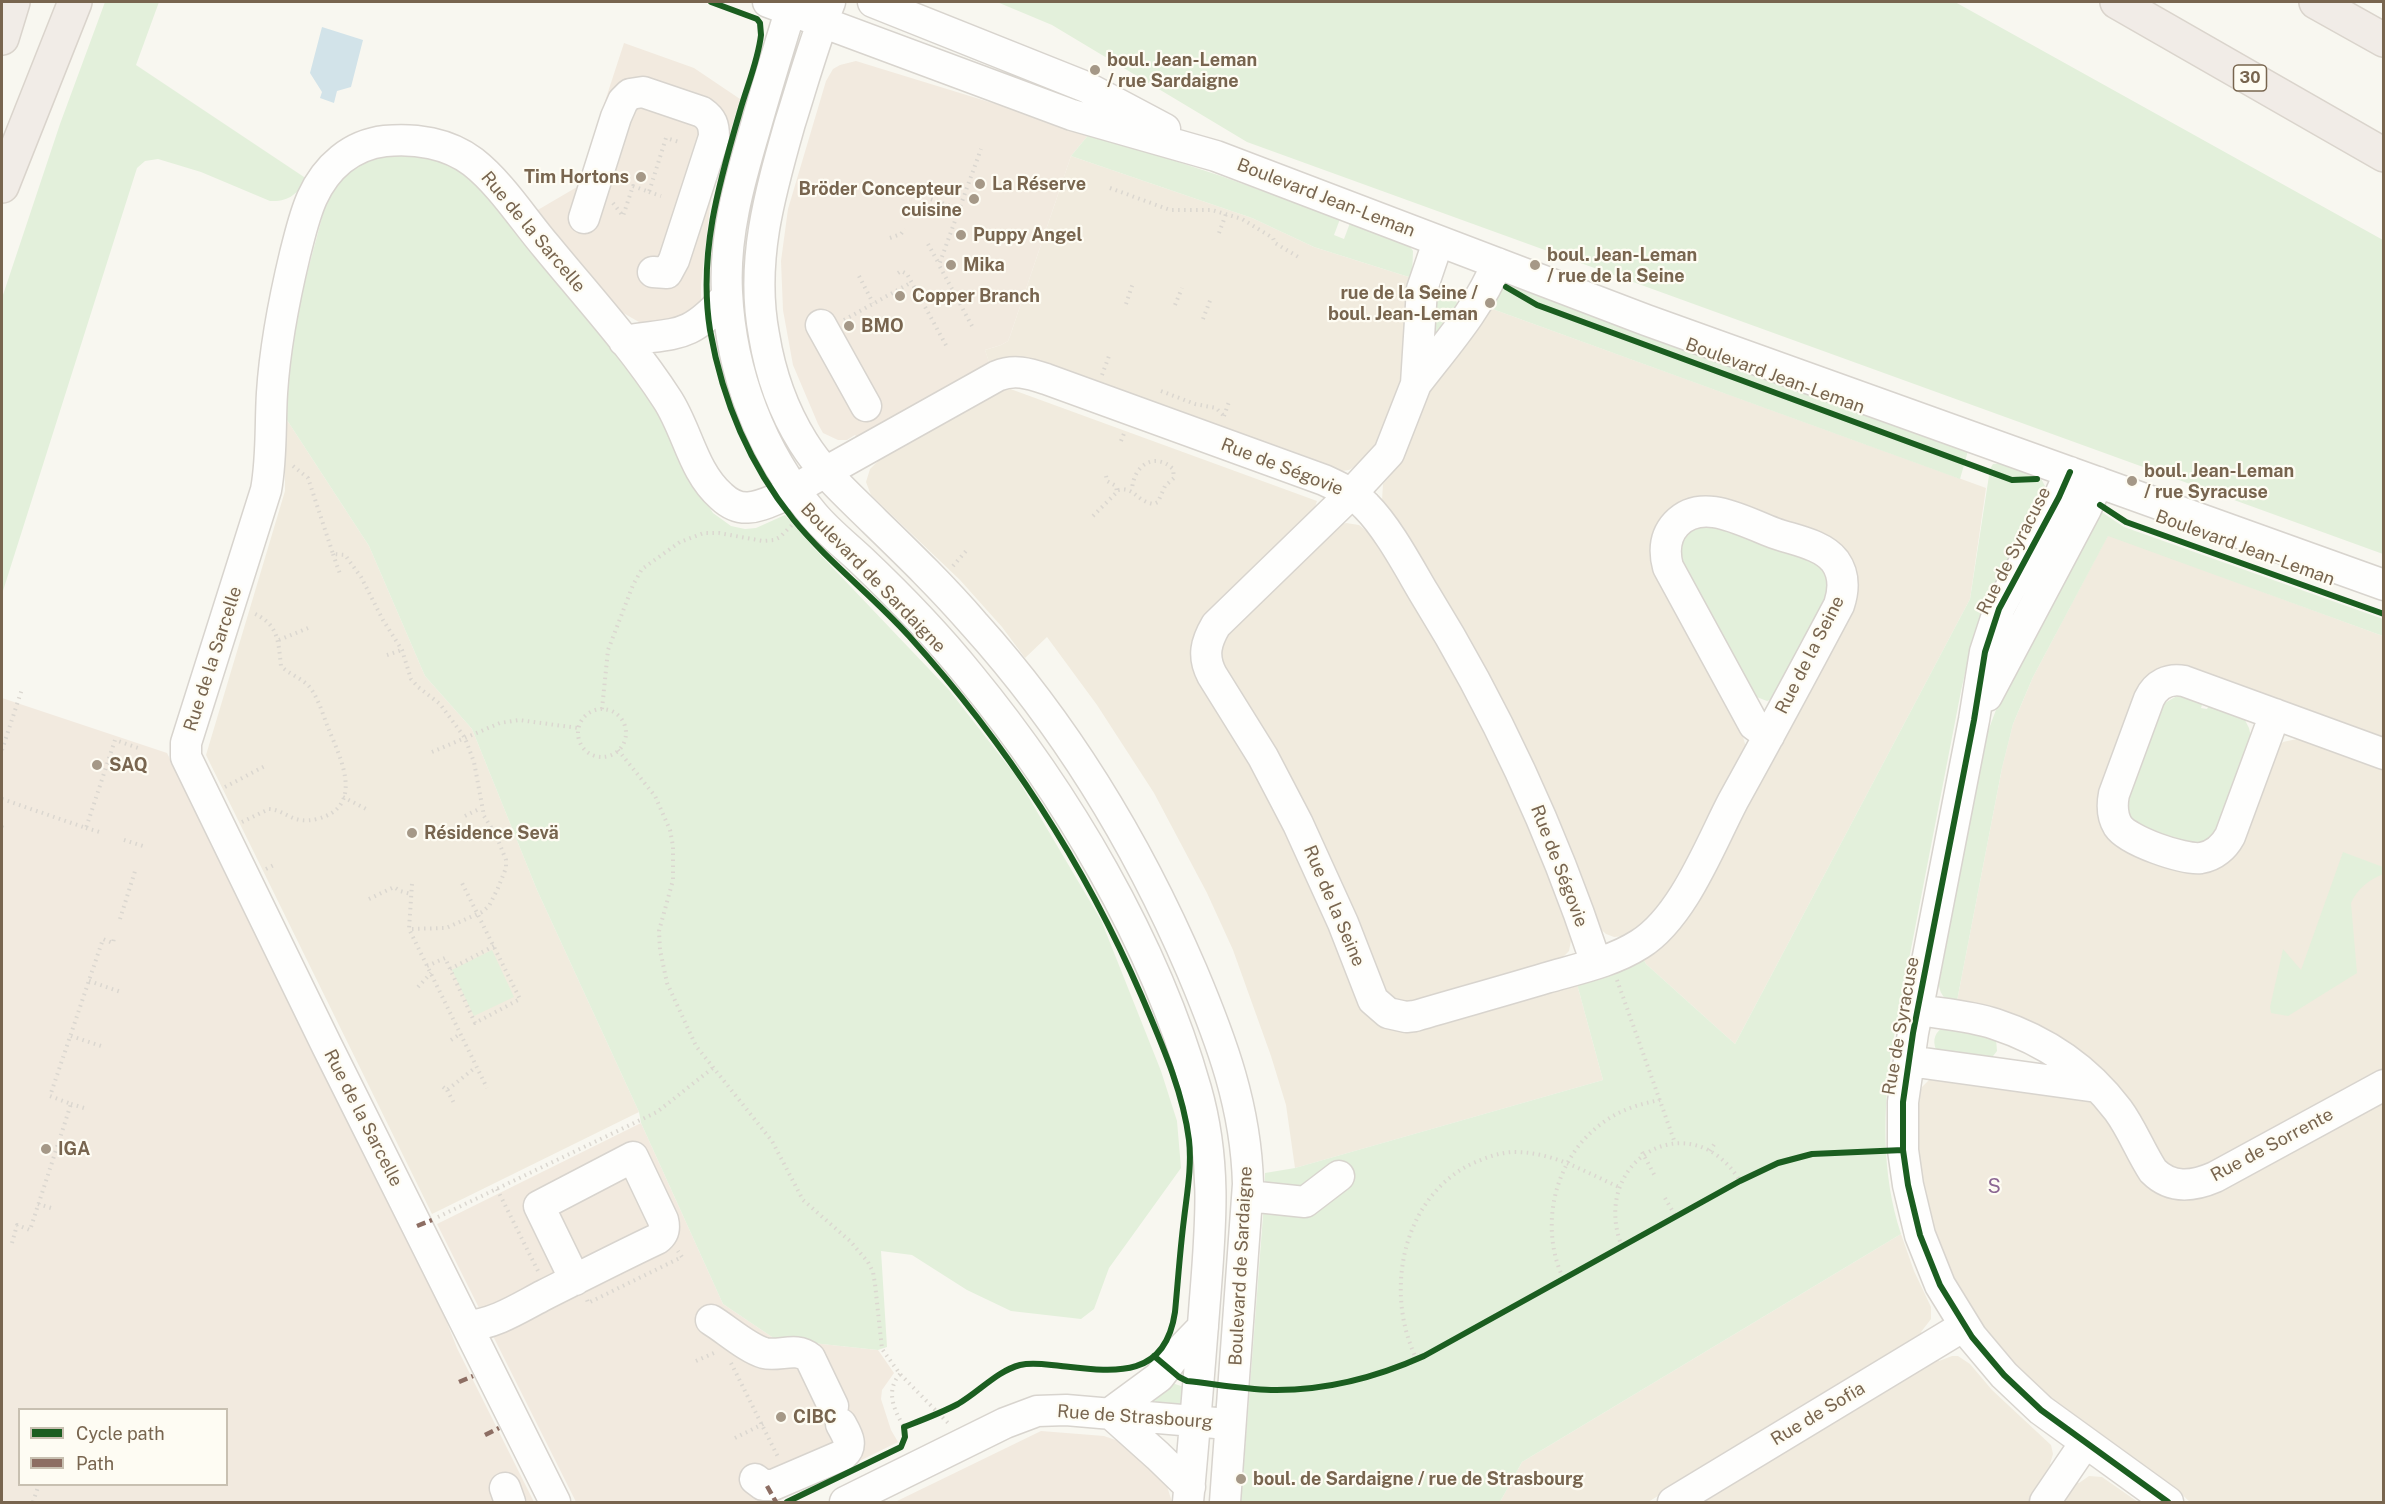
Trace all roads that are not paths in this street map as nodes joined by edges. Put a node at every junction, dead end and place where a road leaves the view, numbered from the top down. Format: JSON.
{"nodes":[{"id":1,"x":13,"y":2,"type":"edge"},
{"id":2,"x":52,"y":2,"type":"edge"},
{"id":3,"x":75,"y":2,"type":"edge"},
{"id":4,"x":873,"y":2,"type":"edge"},
{"id":5,"x":2117,"y":2,"type":"edge"},
{"id":6,"x":2316,"y":2,"type":"edge"},
{"id":7,"x":784,"y":4,"type":"edge"},
{"id":8,"x":900,"y":7,"type":"edge"},
{"id":9,"x":826,"y":12,"type":"edge"},
{"id":10,"x":2,"y":38,"type":"edge"},
{"id":11,"x":2384,"y":40,"type":"edge"},
{"id":12,"x":2384,"y":155,"type":"edge"},
{"id":13,"x":1215,"y":156,"type":"junction"},
{"id":14,"x":2,"y":170,"type":"edge"},
{"id":15,"x":2,"y":186,"type":"edge"},
{"id":16,"x":584,"y":218,"type":"dead end"},
{"id":17,"x":1438,"y":242,"type":"junction"},
{"id":18,"x":1497,"y":263,"type":"junction"},
{"id":19,"x":653,"y":272,"type":"dead end"},
{"id":20,"x":727,"y":296,"type":"junction"},
{"id":21,"x":830,"y":324,"type":"road end"},
{"id":22,"x":624,"y":341,"type":"junction"},
{"id":23,"x":1416,"y":384,"type":"junction"},
{"id":24,"x":866,"y":406,"type":"dead end"},
{"id":25,"x":826,"y":472,"type":"junction"},
{"id":26,"x":2070,"y":472,"type":"junction"},
{"id":27,"x":2098,"y":482,"type":"junction"},
{"id":28,"x":1351,"y":494,"type":"junction"},
{"id":29,"x":792,"y":509,"type":"junction"},
{"id":30,"x":2384,"y":585,"type":"edge"},
{"id":31,"x":2275,"y":714,"type":"junction"},
{"id":32,"x":1974,"y":720,"type":"junction"},
{"id":33,"x":1769,"y":736,"type":"junction"},
{"id":34,"x":2384,"y":754,"type":"edge"},
{"id":35,"x":1605,"y":968,"type":"junction"},
{"id":36,"x":1918,"y":1010,"type":"junction"},
{"id":37,"x":1909,"y":1061,"type":"junction"},
{"id":38,"x":2384,"y":1085,"type":"edge"},
{"id":39,"x":2097,"y":1087,"type":"junction"},
{"id":40,"x":1340,"y":1176,"type":"dead end"},
{"id":41,"x":1248,"y":1196,"type":"junction"},
{"id":42,"x":580,"y":1288,"type":"road end"},
{"id":43,"x":711,"y":1320,"type":"dead end"},
{"id":44,"x":467,"y":1326,"type":"junction"},
{"id":45,"x":1964,"y":1326,"type":"junction"},
{"id":46,"x":1203,"y":1327,"type":"junction"},
{"id":47,"x":1110,"y":1413,"type":"junction"},
{"id":48,"x":1195,"y":1421,"type":"junction"},
{"id":49,"x":1231,"y":1424,"type":"junction"},
{"id":50,"x":2085,"y":1443,"type":"junction"},
{"id":51,"x":755,"y":1479,"type":"dead end"},
{"id":52,"x":1189,"y":1495,"type":"edge"},
{"id":53,"x":555,"y":1503,"type":"edge"},
{"id":54,"x":845,"y":1503,"type":"edge"},
{"id":55,"x":1225,"y":1503,"type":"edge"},
{"id":56,"x":1673,"y":1503,"type":"edge"},
{"id":57,"x":2045,"y":1503,"type":"edge"},
{"id":58,"x":2168,"y":1503,"type":"edge"}],
"edges":[{"from":1,"to":10,"type":"highway"},
{"from":2,"to":14,"type":"highway"},
{"from":3,"to":15,"type":"highway"},
{"from":4,"to":8,"type":"street","name":"Boulevard Jean-Leman"},
{"from":5,"to":12,"type":"highway","number":"30"},
{"from":6,"to":11,"type":"highway"},
{"from":7,"to":9,"type":"street","name":"Boulevard Jean-Leman"},
{"from":7,"to":20,"type":"street","name":"Boulevard de Sardaigne"},
{"from":8,"to":13,"type":"street","name":"Boulevard Jean-Leman"},
{"from":9,"to":13,"type":"street","name":"Boulevard Jean-Leman"},
{"from":9,"to":25,"type":"street","name":"Boulevard de Sardaigne"},
{"from":13,"to":17,"type":"street","name":"Boulevard Jean-Leman"},
{"from":16,"to":19,"type":"street"},
{"from":17,"to":18,"type":"street","name":"Boulevard Jean-Leman"},
{"from":17,"to":23,"type":"street","name":"Rue de la Seine"},
{"from":18,"to":23,"type":"street","name":"Rue de la Seine"},
{"from":18,"to":26,"type":"street","name":"Boulevard Jean-Leman"},
{"from":20,"to":22,"type":"street"},
{"from":20,"to":29,"type":"street","name":"Boulevard de Sardaigne"},
{"from":21,"to":24,"type":"street"},
{"from":22,"to":29,"type":"street","name":"Rue de la Sarcelle"},
{"from":22,"to":44,"type":"street","name":"Rue de la Sarcelle"},
{"from":23,"to":28,"type":"street","name":"Rue de la Seine"},
{"from":25,"to":28,"type":"street","name":"Rue de Ségovie"},
{"from":25,"to":29,"type":"street","name":"Rue de Ségovie"},
{"from":25,"to":41,"type":"street","name":"Boulevard de Sardaigne"},
{"from":26,"to":27,"type":"street","name":"Boulevard Jean-Leman"},
{"from":26,"to":32,"type":"street","name":"Rue de Syracuse"},
{"from":27,"to":30,"type":"street","name":"Boulevard Jean-Leman"},
{"from":27,"to":32,"type":"street","name":"Rue de Syracuse"},
{"from":28,"to":35,"type":"street","name":"Rue de Ségovie"},
{"from":28,"to":35,"type":"street","name":"Rue de la Seine"},
{"from":29,"to":46,"type":"street","name":"Boulevard de Sardaigne"},
{"from":31,"to":31,"type":"street"},
{"from":31,"to":34,"type":"street"},
{"from":32,"to":36,"type":"street","name":"Rue de Syracuse"},
{"from":33,"to":33,"type":"street","name":"Rue de la Seine"},
{"from":33,"to":35,"type":"street","name":"Rue de la Seine"},
{"from":36,"to":37,"type":"street","name":"Rue de Syracuse"},
{"from":36,"to":39,"type":"street","name":"Rue de Sorrente"},
{"from":37,"to":39,"type":"street"},
{"from":37,"to":45,"type":"street","name":"Rue de Syracuse"},
{"from":38,"to":39,"type":"street","name":"Rue de Sorrente"},
{"from":40,"to":41,"type":"street"},
{"from":41,"to":49,"type":"street","name":"Boulevard de Sardaigne"},
{"from":42,"to":44,"type":"street"},
{"from":43,"to":51,"type":"street"},
{"from":44,"to":53,"type":"street","name":"Rue de la Sarcelle"},
{"from":45,"to":50,"type":"street","name":"Rue de Syracuse"},
{"from":45,"to":56,"type":"street","name":"Rue de Sofia"},
{"from":46,"to":47,"type":"street"},
{"from":46,"to":48,"type":"street","name":"Boulevard de Sardaigne"},
{"from":47,"to":48,"type":"street","name":"Rue de Strasbourg"},
{"from":47,"to":52,"type":"street"},
{"from":47,"to":54,"type":"street","name":"Rue de Strasbourg"},
{"from":48,"to":49,"type":"street","name":"Rue de Strasbourg"},
{"from":48,"to":52,"type":"street","name":"Boulevard de Sardaigne"},
{"from":49,"to":55,"type":"street","name":"Boulevard de Sardaigne"},
{"from":50,"to":57,"type":"street"},
{"from":50,"to":58,"type":"street","name":"Rue de Syracuse"}]}
